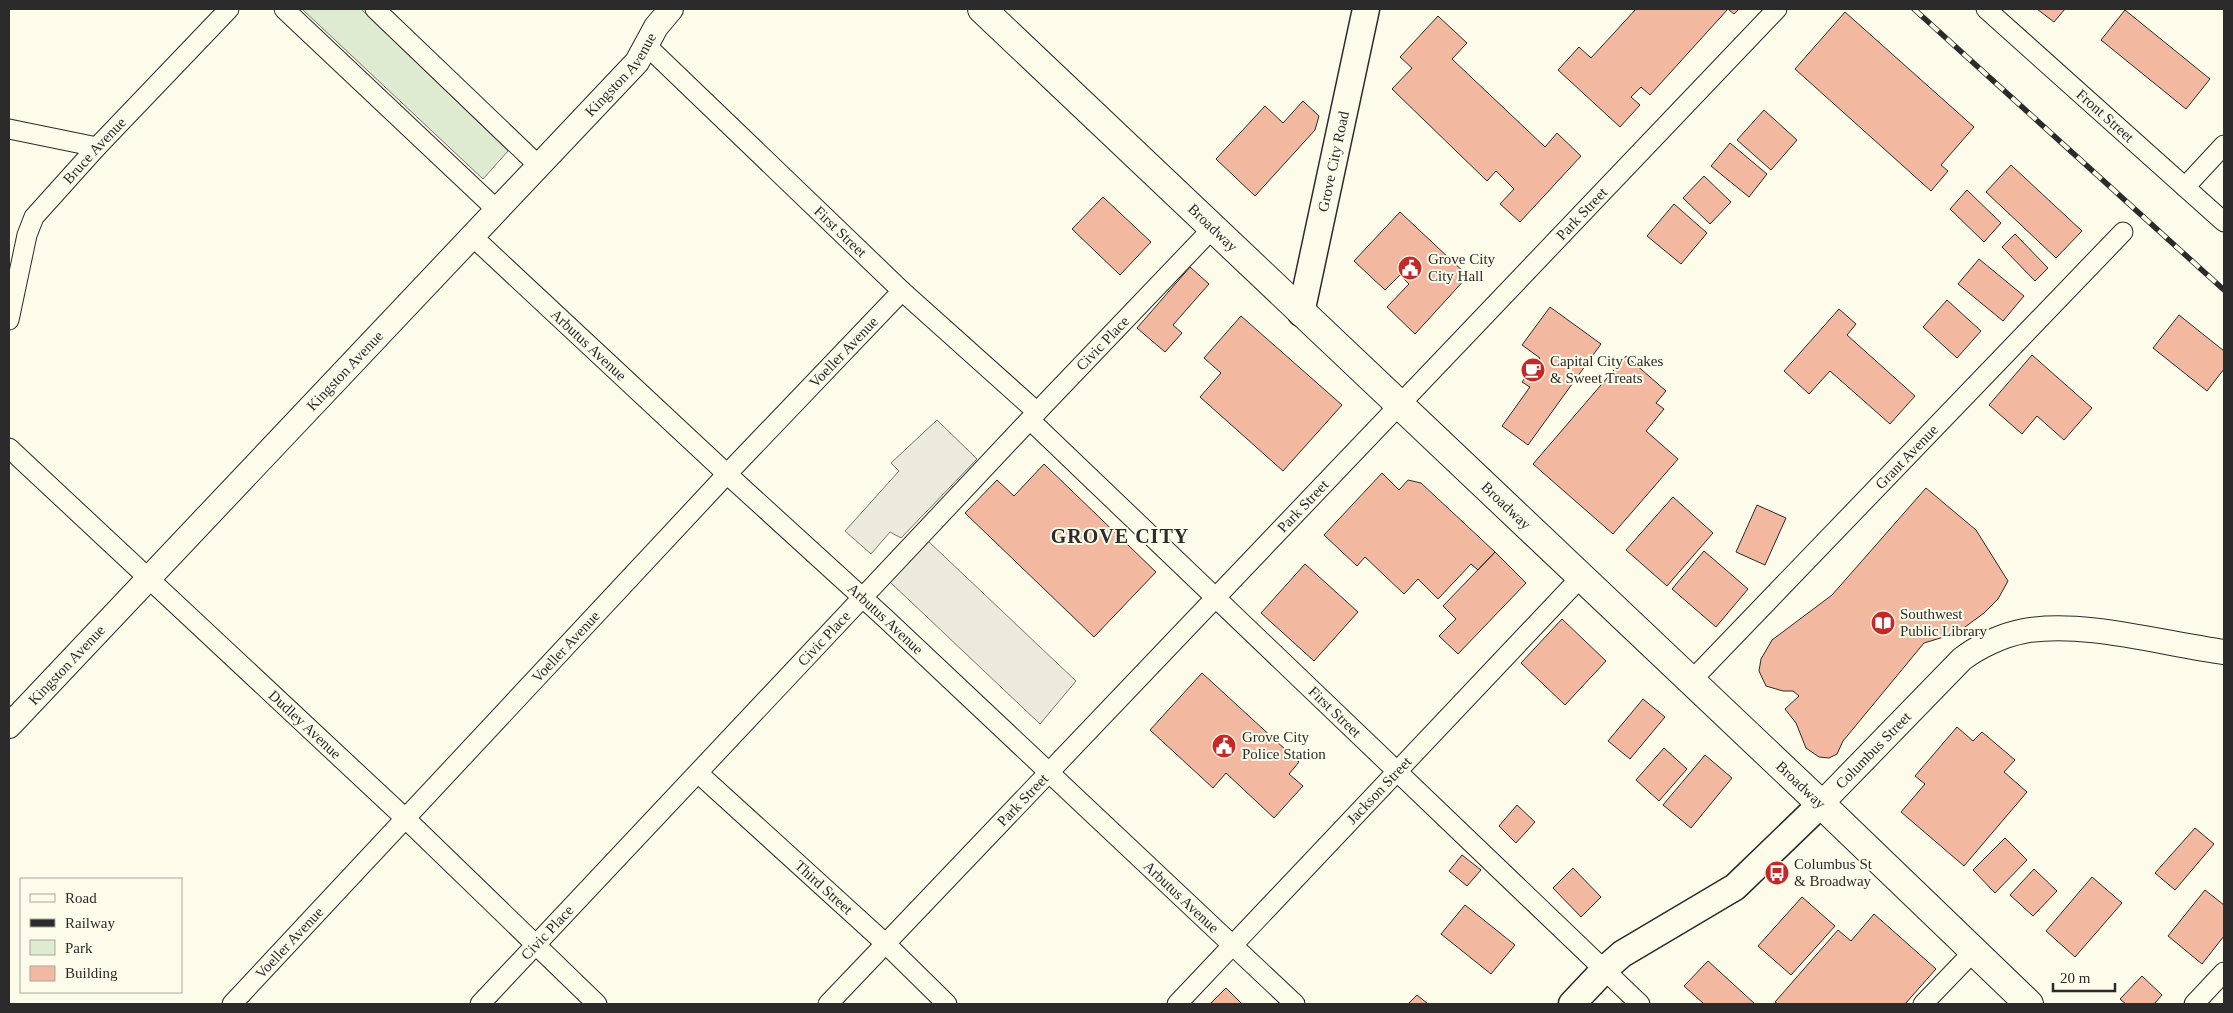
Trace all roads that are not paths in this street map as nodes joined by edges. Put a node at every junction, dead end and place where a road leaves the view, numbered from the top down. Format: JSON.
{"nodes":[{"id":1,"x":230,"y":9,"type":"edge"},
{"id":2,"x":284,"y":9,"type":"edge"},
{"id":3,"x":375,"y":9,"type":"edge"},
{"id":4,"x":671,"y":9,"type":"edge"},
{"id":5,"x":982,"y":9,"type":"edge"},
{"id":6,"x":1366,"y":9,"type":"edge"},
{"id":7,"x":1777,"y":9,"type":"edge"},
{"id":8,"x":1986,"y":9,"type":"edge"},
{"id":9,"x":647,"y":46,"type":"junction"},
{"id":10,"x":9,"y":129,"type":"edge"},
{"id":11,"x":2224,"y":145,"type":"edge"},
{"id":12,"x":97,"y":147,"type":"junction"},
{"id":13,"x":539,"y":166,"type":"junction"},
{"id":14,"x":2185,"y":187,"type":"junction"},
{"id":15,"x":498,"y":210,"type":"junction"},
{"id":16,"x":2224,"y":222,"type":"edge"},
{"id":17,"x":1212,"y":229,"type":"junction"},
{"id":18,"x":2123,"y":232,"type":"dead end"},
{"id":19,"x":473,"y":237,"type":"junction"},
{"id":20,"x":902,"y":291,"type":"junction"},
{"id":21,"x":1301,"y":313,"type":"junction"},
{"id":22,"x":9,"y":320,"type":"edge"},
{"id":23,"x":1399,"y":404,"type":"junction"},
{"id":24,"x":1034,"y":416,"type":"junction"},
{"id":25,"x":9,"y":448,"type":"edge"},
{"id":26,"x":727,"y":474,"type":"junction"},
{"id":27,"x":1581,"y":577,"type":"junction"},
{"id":28,"x":147,"y":579,"type":"junction"},
{"id":29,"x":863,"y":598,"type":"junction"},
{"id":30,"x":1214,"y":598,"type":"junction"},
{"id":31,"x":2224,"y":652,"type":"edge"},
{"id":32,"x":1691,"y":681,"type":"junction"},
{"id":33,"x":9,"y":726,"type":"edge"},
{"id":34,"x":1048,"y":771,"type":"junction"},
{"id":35,"x":1398,"y":772,"type":"junction"},
{"id":36,"x":698,"y":773,"type":"junction"},
{"id":37,"x":1821,"y":804,"type":"junction"},
{"id":38,"x":406,"y":819,"type":"junction"},
{"id":39,"x":886,"y":944,"type":"junction"},
{"id":40,"x":535,"y":945,"type":"junction"},
{"id":41,"x":1233,"y":946,"type":"junction"},
{"id":42,"x":1974,"y":951,"type":"junction"},
{"id":43,"x":1604,"y":969,"type":"junction"},
{"id":44,"x":2224,"y":972,"type":"edge"},
{"id":45,"x":232,"y":1004,"type":"edge"},
{"id":46,"x":480,"y":1004,"type":"edge"},
{"id":47,"x":597,"y":1004,"type":"edge"},
{"id":48,"x":828,"y":1004,"type":"edge"},
{"id":49,"x":947,"y":1004,"type":"edge"},
{"id":50,"x":1177,"y":1004,"type":"edge"},
{"id":51,"x":1296,"y":1004,"type":"edge"},
{"id":52,"x":1572,"y":1004,"type":"edge"},
{"id":53,"x":1640,"y":1004,"type":"edge"},
{"id":54,"x":1923,"y":1004,"type":"edge"},
{"id":55,"x":2029,"y":1004,"type":"edge"},
{"id":56,"x":2194,"y":1004,"type":"edge"}],
"edges":[{"from":1,"to":12,"type":"street","name":"Bruce Avenue"},
{"from":2,"to":15,"type":"street"},
{"from":3,"to":13,"type":"street"},
{"from":4,"to":9,"type":"street","name":"Kingston Avenue"},
{"from":5,"to":17,"type":"main road","name":"Broadway"},
{"from":6,"to":21,"type":"main road","name":"Grove City Road"},
{"from":7,"to":23,"type":"street","name":"Park Street"},
{"from":8,"to":14,"type":"street","name":"Front Street"},
{"from":9,"to":13,"type":"street","name":"Kingston Avenue"},
{"from":9,"to":20,"type":"street","name":"First Street"},
{"from":10,"to":12,"type":"street"},
{"from":11,"to":14,"type":"street"},
{"from":12,"to":22,"type":"street","name":"Bruce Avenue"},
{"from":13,"to":15,"type":"street","name":"Kingston Avenue"},
{"from":14,"to":16,"type":"street","name":"Front Street"},
{"from":15,"to":19,"type":"street","name":"Kingston Avenue"},
{"from":17,"to":21,"type":"main road","name":"Broadway"},
{"from":17,"to":24,"type":"street","name":"Civic Place"},
{"from":18,"to":32,"type":"street","name":"Grant Avenue"},
{"from":19,"to":26,"type":"street","name":"Arbutus Avenue"},
{"from":19,"to":28,"type":"street","name":"Kingston Avenue"},
{"from":20,"to":24,"type":"street","name":"First Street"},
{"from":20,"to":26,"type":"street","name":"Voeller Avenue"},
{"from":21,"to":23,"type":"main road","name":"Broadway"},
{"from":23,"to":27,"type":"main road","name":"Broadway"},
{"from":23,"to":30,"type":"street","name":"Park Street"},
{"from":24,"to":29,"type":"street","name":"Civic Place"},
{"from":24,"to":30,"type":"street","name":"First Street"},
{"from":25,"to":28,"type":"street","name":"Dudley Avenue"},
{"from":26,"to":29,"type":"street","name":"Arbutus Avenue"},
{"from":26,"to":38,"type":"street","name":"Voeller Avenue"},
{"from":27,"to":32,"type":"main road","name":"Broadway"},
{"from":27,"to":35,"type":"street","name":"Jackson Street"},
{"from":28,"to":33,"type":"street","name":"Kingston Avenue"},
{"from":28,"to":38,"type":"street","name":"Dudley Avenue"},
{"from":29,"to":34,"type":"street","name":"Arbutus Avenue"},
{"from":29,"to":36,"type":"street","name":"Civic Place"},
{"from":30,"to":34,"type":"street","name":"Park Street"},
{"from":30,"to":35,"type":"street","name":"First Street"},
{"from":31,"to":37,"type":"street","name":"Columbus Street"},
{"from":32,"to":37,"type":"main road","name":"Broadway"},
{"from":34,"to":39,"type":"street","name":"Park Street"},
{"from":34,"to":41,"type":"street","name":"Arbutus Avenue"},
{"from":35,"to":41,"type":"street","name":"Jackson Street"},
{"from":35,"to":43,"type":"street","name":"First Street"},
{"from":36,"to":39,"type":"street","name":"Third Street"},
{"from":36,"to":40,"type":"street","name":"Civic Place"},
{"from":37,"to":42,"type":"main road","name":"Broadway"},
{"from":37,"to":43,"type":"main road","name":"Columbus Street"},
{"from":38,"to":40,"type":"street","name":"Dudley Avenue"},
{"from":38,"to":45,"type":"street","name":"Voeller Avenue"},
{"from":39,"to":48,"type":"street","name":"Park Street"},
{"from":39,"to":49,"type":"street","name":"Third Street"},
{"from":40,"to":46,"type":"street","name":"Civic Place"},
{"from":40,"to":47,"type":"street","name":"Dudley Avenue"},
{"from":41,"to":50,"type":"street","name":"Jackson Street"},
{"from":41,"to":51,"type":"street","name":"Arbutus Avenue"},
{"from":42,"to":54,"type":"street"},
{"from":42,"to":55,"type":"main road","name":"Broadway"},
{"from":43,"to":52,"type":"main road","name":"Columbus Street"},
{"from":43,"to":53,"type":"street","name":"First Street"},
{"from":44,"to":56,"type":"street"}]}
